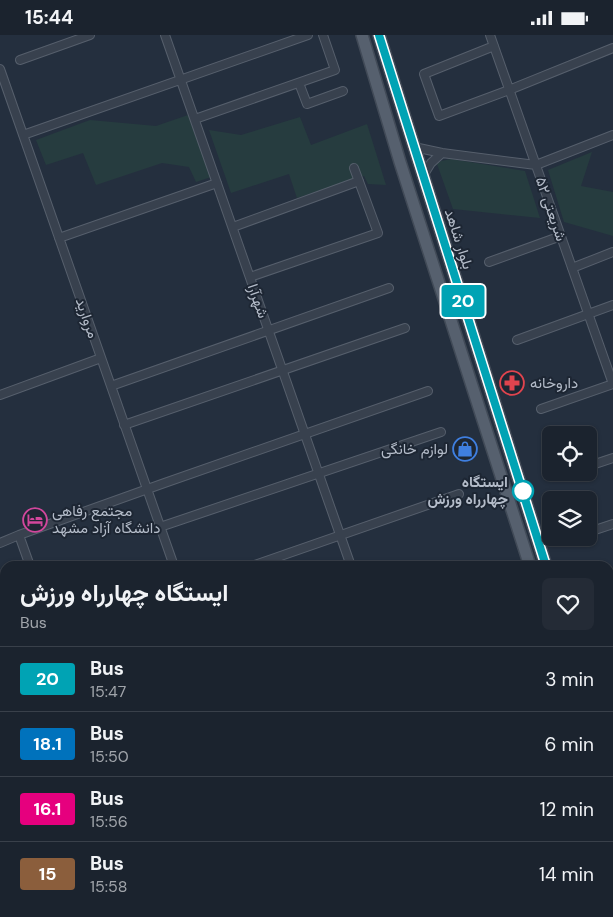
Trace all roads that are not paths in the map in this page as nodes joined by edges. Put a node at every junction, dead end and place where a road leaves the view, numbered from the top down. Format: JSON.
{"nodes":[{"id":1,"x":90,"y":35,"type":"edge"},
{"id":2,"x":165,"y":35,"type":"edge"},
{"id":3,"x":308,"y":35,"type":"edge"},
{"id":4,"x":323,"y":35,"type":"edge"},
{"id":5,"x":362,"y":35,"type":"edge"},
{"id":6,"x":379,"y":35,"type":"edge"},
{"id":7,"x":490,"y":35,"type":"edge"},
{"id":8,"x":494,"y":46,"type":"junction"},
{"id":9,"x":613,"y":49,"type":"edge"},
{"id":10,"x":20,"y":60,"type":"dead end"},
{"id":11,"x":0,"y":69,"type":"edge"},
{"id":12,"x":181,"y":79,"type":"junction"},
{"id":13,"x":299,"y":83,"type":"junction"},
{"id":14,"x":510,"y":90,"type":"junction"},
{"id":15,"x":343,"y":91,"type":"dead end"},
{"id":16,"x":195,"y":119,"type":"junction"},
{"id":17,"x":23,"y":135,"type":"junction"},
{"id":18,"x":613,"y":135,"type":"edge"},
{"id":19,"x":414,"y":147,"type":"junction"},
{"id":20,"x":442,"y":153,"type":"junction"},
{"id":21,"x":536,"y":165,"type":"junction"},
{"id":22,"x":354,"y":168,"type":"dead end"},
{"id":23,"x":423,"y":176,"type":"junction"},
{"id":24,"x":359,"y":181,"type":"junction"},
{"id":25,"x":217,"y":183,"type":"junction"},
{"id":26,"x":233,"y":227,"type":"junction"},
{"id":27,"x":561,"y":236,"type":"junction"},
{"id":28,"x":59,"y":238,"type":"junction"},
{"id":29,"x":613,"y":252,"type":"edge"},
{"id":30,"x":489,"y":262,"type":"dead end"},
{"id":31,"x":572,"y":268,"type":"junction"},
{"id":32,"x":250,"y":277,"type":"junction"},
{"id":33,"x":389,"y":288,"type":"dead end"},
{"id":34,"x":613,"y":305,"type":"edge"},
{"id":35,"x":588,"y":314,"type":"junction"},
{"id":36,"x":405,"y":328,"type":"dead end"},
{"id":37,"x":269,"y":331,"type":"junction"},
{"id":38,"x":516,"y":339,"type":"dead end"},
{"id":39,"x":101,"y":358,"type":"junction"},
{"id":40,"x":282,"y":369,"type":"junction"},
{"id":41,"x":613,"y":384,"type":"edge"},
{"id":42,"x":111,"y":386,"type":"junction"},
{"id":43,"x":428,"y":391,"type":"dead end"},
{"id":44,"x":0,"y":395,"type":"edge"},
{"id":45,"x":541,"y":409,"type":"dead end"},
{"id":46,"x":124,"y":425,"type":"junction"},
{"id":47,"x":441,"y":432,"type":"dead end"},
{"id":48,"x":305,"y":433,"type":"junction"},
{"id":49,"x":613,"y":458,"type":"edge"},
{"id":50,"x":597,"y":464,"type":"edge"},
{"id":51,"x":319,"y":473,"type":"junction"},
{"id":52,"x":147,"y":489,"type":"junction"},
{"id":53,"x":459,"y":494,"type":"dead end"},
{"id":54,"x":613,"y":524,"type":"edge"},
{"id":55,"x":160,"y":527,"type":"junction"},
{"id":56,"x":597,"y":529,"type":"edge"},
{"id":57,"x":19,"y":535,"type":"junction"},
{"id":58,"x":341,"y":535,"type":"junction"},
{"id":59,"x":0,"y":543,"type":"edge"},
{"id":60,"x":28,"y":561,"type":"edge"},
{"id":61,"x":172,"y":561,"type":"edge"},
{"id":62,"x":266,"y":561,"type":"edge"},
{"id":63,"x":350,"y":561,"type":"edge"},
{"id":64,"x":528,"y":561,"type":"edge"},
{"id":65,"x":544,"y":561,"type":"edge"}],
"edges":[{"from":1,"to":10,"type":"street"},
{"from":2,"to":12,"type":"street","name":"شهرآرا"},
{"from":3,"to":12,"type":"street"},
{"from":4,"to":13,"type":"street"},
{"from":5,"to":64,"type":"main road"},
{"from":6,"to":19,"type":"main road","name":"بلوار شاهد"},
{"from":7,"to":8,"type":"street","name":"شریعتی ۵۲"},
{"from":8,"to":14,"type":"street","name":"شریعتی ۵۲"},
{"from":8,"to":14,"type":"street"},
{"from":9,"to":14,"type":"street"},
{"from":11,"to":17,"type":"street","name":"مروارید"},
{"from":12,"to":16,"type":"street","name":"شهرآرا"},
{"from":12,"to":17,"type":"street"},
{"from":13,"to":15,"type":"street"},
{"from":13,"to":16,"type":"street"},
{"from":14,"to":21,"type":"street","name":"شریعتی ۵۲"},
{"from":16,"to":25,"type":"street","name":"شهرآرا"},
{"from":17,"to":28,"type":"street","name":"مروارید"},
{"from":18,"to":21,"type":"street"},
{"from":19,"to":20,"type":"street"},
{"from":19,"to":23,"type":"main road","name":"بلوار شاهد"},
{"from":20,"to":21,"type":"street"},
{"from":20,"to":23,"type":"street"},
{"from":21,"to":27,"type":"street","name":"شریعتی ۵۲"},
{"from":22,"to":24,"type":"street"},
{"from":23,"to":65,"type":"main road","name":"بلوار شاهد"},
{"from":24,"to":26,"type":"street"},
{"from":24,"to":32,"type":"street"},
{"from":25,"to":26,"type":"street","name":"شهرآرا"},
{"from":25,"to":28,"type":"street"},
{"from":26,"to":32,"type":"street","name":"شهرآرا"},
{"from":27,"to":30,"type":"street"},
{"from":27,"to":31,"type":"street","name":"شریعتی ۵۲"},
{"from":28,"to":39,"type":"street","name":"مروارید"},
{"from":29,"to":31,"type":"street"},
{"from":31,"to":35,"type":"street","name":"شریعتی ۵۲"},
{"from":32,"to":37,"type":"street","name":"شهرآرا"},
{"from":33,"to":37,"type":"street"},
{"from":34,"to":35,"type":"street"},
{"from":35,"to":38,"type":"street"},
{"from":35,"to":41,"type":"street","name":"شریعتی ۵۲"},
{"from":36,"to":40,"type":"street"},
{"from":37,"to":40,"type":"street","name":"شهرآرا"},
{"from":37,"to":42,"type":"street"},
{"from":39,"to":42,"type":"street","name":"مروارید"},
{"from":39,"to":44,"type":"street"},
{"from":40,"to":46,"type":"street"},
{"from":40,"to":48,"type":"street","name":"شهرآرا"},
{"from":41,"to":45,"type":"street"},
{"from":42,"to":46,"type":"street","name":"مروارید"},
{"from":43,"to":48,"type":"street"},
{"from":46,"to":52,"type":"street","name":"مروارید"},
{"from":47,"to":51,"type":"street"},
{"from":48,"to":51,"type":"street","name":"شهرآرا"},
{"from":48,"to":52,"type":"street"},
{"from":49,"to":50,"type":"street"},
{"from":51,"to":55,"type":"street"},
{"from":51,"to":58,"type":"street","name":"شهرآرا"},
{"from":52,"to":55,"type":"street","name":"مروارید"},
{"from":52,"to":57,"type":"street"},
{"from":53,"to":58,"type":"street"},
{"from":54,"to":56,"type":"street"},
{"from":55,"to":61,"type":"street","name":"مروارید"},
{"from":57,"to":59,"type":"street"},
{"from":57,"to":60,"type":"street"},
{"from":58,"to":62,"type":"street"},
{"from":58,"to":63,"type":"street","name":"شهرآرا"}]}
